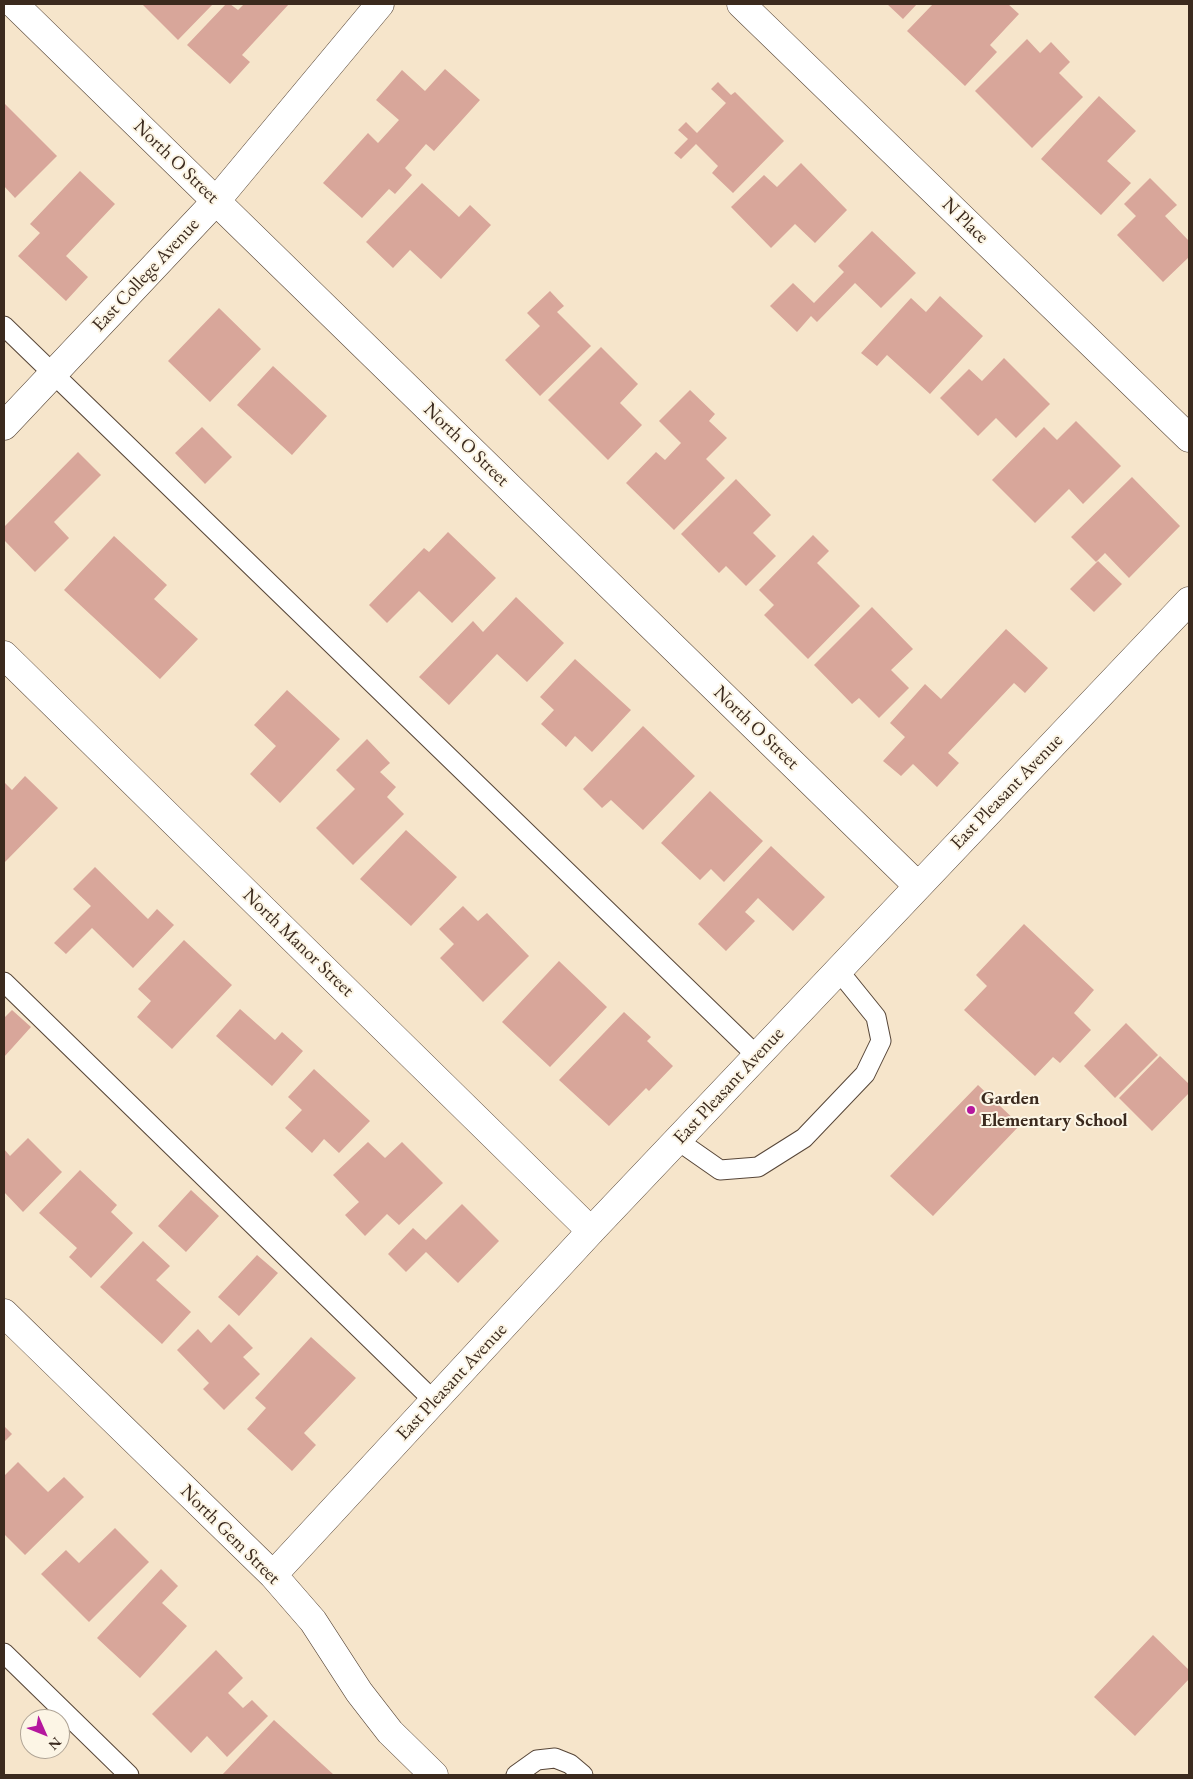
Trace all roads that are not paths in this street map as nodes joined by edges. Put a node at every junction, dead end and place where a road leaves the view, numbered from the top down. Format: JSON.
{"nodes":[{"id":1,"x":14,"y":4,"type":"edge"},
{"id":2,"x":380,"y":4,"type":"edge"},
{"id":3,"x":741,"y":4,"type":"edge"},
{"id":4,"x":216,"y":201,"type":"junction"},
{"id":5,"x":4,"y":326,"type":"edge"},
{"id":6,"x":53,"y":374,"type":"junction"},
{"id":7,"x":4,"y":426,"type":"edge"},
{"id":8,"x":1189,"y":438,"type":"edge"},
{"id":9,"x":1189,"y":601,"type":"edge"},
{"id":10,"x":4,"y":655,"type":"edge"},
{"id":11,"x":918,"y":886,"type":"junction"},
{"id":12,"x":838,"y":970,"type":"junction"},
{"id":13,"x":4,"y":982,"type":"edge"},
{"id":14,"x":757,"y":1056,"type":"junction"},
{"id":15,"x":677,"y":1140,"type":"junction"},
{"id":16,"x":592,"y":1231,"type":"junction"},
{"id":17,"x":4,"y":1313,"type":"edge"},
{"id":18,"x":434,"y":1401,"type":"junction"},
{"id":19,"x":273,"y":1575,"type":"junction"},
{"id":20,"x":4,"y":1653,"type":"edge"},
{"id":21,"x":130,"y":1775,"type":"edge"},
{"id":22,"x":434,"y":1775,"type":"edge"},
{"id":23,"x":516,"y":1775,"type":"edge"},
{"id":24,"x":583,"y":1775,"type":"edge"}],
"edges":[{"from":1,"to":4,"type":"street","name":"North O Street"},
{"from":2,"to":4,"type":"street","name":"East College Avenue"},
{"from":3,"to":8,"type":"street","name":"N Place"},
{"from":4,"to":6,"type":"street","name":"East College Avenue"},
{"from":4,"to":11,"type":"street","name":"North O Street"},
{"from":5,"to":6,"type":"lane"},
{"from":6,"to":7,"type":"street","name":"East College Avenue"},
{"from":6,"to":14,"type":"lane"},
{"from":9,"to":11,"type":"street","name":"East Pleasant Avenue"},
{"from":10,"to":16,"type":"street","name":"North Manor Street"},
{"from":11,"to":12,"type":"street","name":"East Pleasant Avenue"},
{"from":12,"to":14,"type":"street","name":"East Pleasant Avenue"},
{"from":12,"to":15,"type":"lane"},
{"from":13,"to":18,"type":"lane"},
{"from":14,"to":15,"type":"street","name":"East Pleasant Avenue"},
{"from":15,"to":16,"type":"street","name":"East Pleasant Avenue"},
{"from":16,"to":18,"type":"street","name":"East Pleasant Avenue"},
{"from":17,"to":19,"type":"street","name":"North Gem Street"},
{"from":18,"to":19,"type":"street","name":"East Pleasant Avenue"},
{"from":19,"to":22,"type":"street","name":"North Gem Street"},
{"from":20,"to":21,"type":"lane"},
{"from":23,"to":24,"type":"lane"}]}
